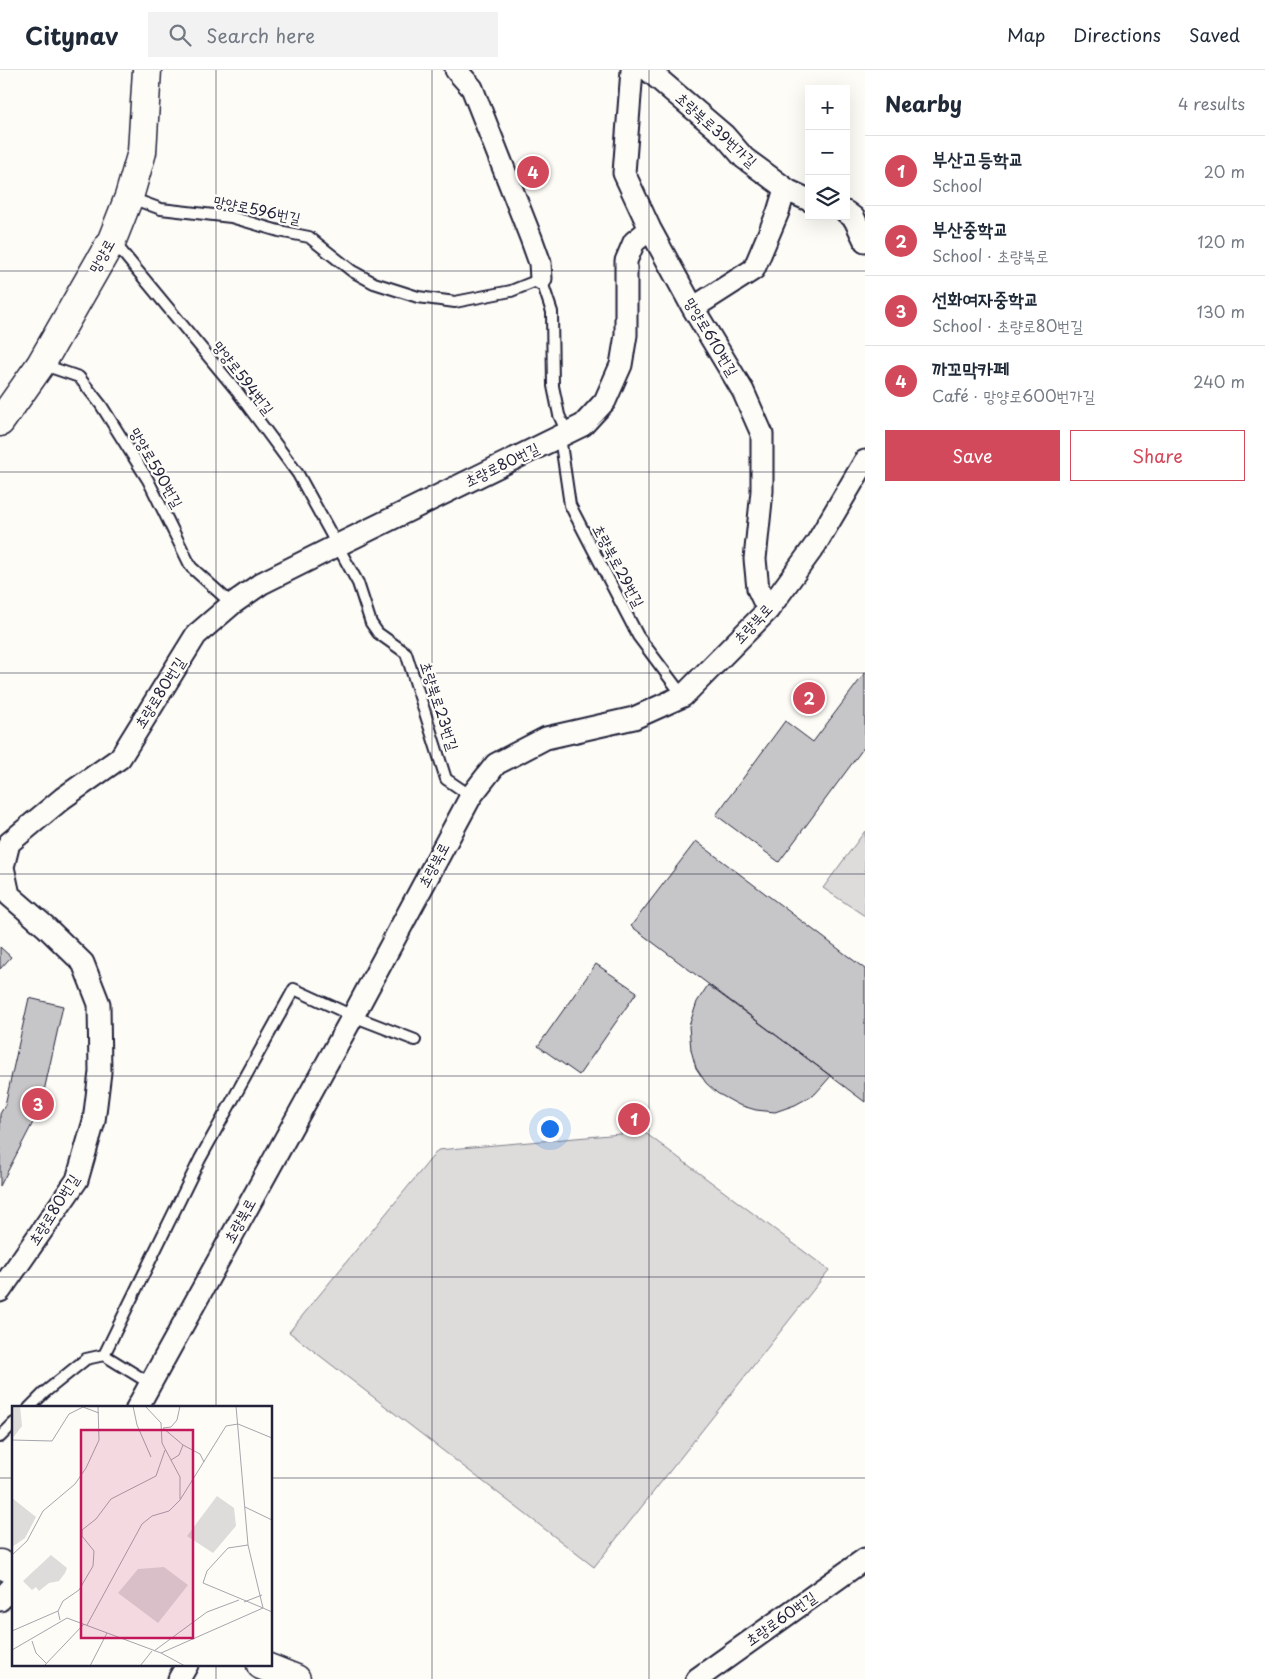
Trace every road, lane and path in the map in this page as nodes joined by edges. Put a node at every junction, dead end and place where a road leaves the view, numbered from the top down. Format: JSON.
{"nodes":[{"id":1,"x":147,"y":70,"type":"edge"},
{"id":2,"x":456,"y":70,"type":"edge"},
{"id":3,"x":632,"y":70,"type":"edge"},
{"id":4,"x":648,"y":70,"type":"edge"},
{"id":5,"x":785,"y":188,"type":"junction"},
{"id":6,"x":129,"y":197,"type":"junction"},
{"id":7,"x":805,"y":198,"type":"edge"},
{"id":8,"x":850,"y":215,"type":"edge"},
{"id":9,"x":650,"y":229,"type":"junction"},
{"id":10,"x":112,"y":240,"type":"junction"},
{"id":11,"x":865,"y":241,"type":"edge"},
{"id":12,"x":541,"y":280,"type":"junction"},
{"id":13,"x":693,"y":308,"type":"junction"},
{"id":14,"x":41,"y":364,"type":"junction"},
{"id":15,"x":0,"y":422,"type":"edge"},
{"id":16,"x":564,"y":435,"type":"junction"},
{"id":17,"x":865,"y":461,"type":"edge"},
{"id":18,"x":338,"y":545,"type":"junction"},
{"id":19,"x":232,"y":604,"type":"junction"},
{"id":20,"x":768,"y":610,"type":"junction"},
{"id":21,"x":683,"y":696,"type":"junction"},
{"id":22,"x":471,"y":796,"type":"junction"},
{"id":23,"x":4,"y":886,"type":"edge"},
{"id":24,"x":354,"y":1016,"type":"junction"},
{"id":25,"x":415,"y":1040,"type":"dead end"},
{"id":26,"x":0,"y":1291,"type":"edge"},
{"id":27,"x":104,"y":1355,"type":"junction"},
{"id":28,"x":151,"y":1384,"type":"junction"},
{"id":29,"x":31,"y":1406,"type":"edge"},
{"id":30,"x":139,"y":1406,"type":"edge"},
{"id":31,"x":12,"y":1425,"type":"edge"},
{"id":32,"x":0,"y":1436,"type":"edge"},
{"id":33,"x":865,"y":1559,"type":"edge"},
{"id":34,"x":0,"y":1564,"type":"edge"},
{"id":35,"x":12,"y":1569,"type":"edge"},
{"id":36,"x":12,"y":1587,"type":"edge"},
{"id":37,"x":0,"y":1600,"type":"edge"},
{"id":38,"x":186,"y":1666,"type":"edge"},
{"id":39,"x":264,"y":1666,"type":"edge"},
{"id":40,"x":179,"y":1679,"type":"edge"},
{"id":41,"x":296,"y":1679,"type":"edge"},
{"id":42,"x":697,"y":1679,"type":"edge"}],
"edges":[{"from":1,"to":6,"type":"main road","name":"망양로"},
{"from":2,"to":12,"type":"street"},
{"from":3,"to":9,"type":"street","name":"망양로610번길"},
{"from":4,"to":5,"type":"street","name":"초량북로39번가길"},
{"from":5,"to":7,"type":"street","name":"초량북로39번가길"},
{"from":5,"to":13,"type":"street"},
{"from":6,"to":10,"type":"main road","name":"망양로"},
{"from":6,"to":12,"type":"lane","name":"망양로596번길"},
{"from":8,"to":11,"type":"street"},
{"from":9,"to":13,"type":"street","name":"망양로610번길"},
{"from":9,"to":16,"type":"street","name":"초량로80번길"},
{"from":10,"to":14,"type":"main road","name":"망양로"},
{"from":10,"to":18,"type":"lane","name":"망양로594번길"},
{"from":12,"to":16,"type":"lane","name":"초량북로29번길"},
{"from":13,"to":20,"type":"street","name":"망양로610번길"},
{"from":14,"to":15,"type":"main road","name":"망양로"},
{"from":14,"to":19,"type":"lane","name":"망양로590번길"},
{"from":16,"to":18,"type":"street","name":"초량로80번길"},
{"from":16,"to":21,"type":"lane","name":"초량북로29번길"},
{"from":17,"to":20,"type":"street","name":"초량북로"},
{"from":18,"to":19,"type":"street","name":"초량로80번길"},
{"from":18,"to":22,"type":"lane","name":"초량북로23번길"},
{"from":19,"to":23,"type":"street","name":"초량로80번길"},
{"from":20,"to":21,"type":"street","name":"초량북로"},
{"from":21,"to":22,"type":"street","name":"초량북로"},
{"from":22,"to":24,"type":"street","name":"초량북로"},
{"from":23,"to":26,"type":"street","name":"초량로80번길"},
{"from":24,"to":25,"type":"lane"},
{"from":24,"to":27,"type":"lane"},
{"from":24,"to":28,"type":"street","name":"초량북로"},
{"from":27,"to":28,"type":"lane"},
{"from":27,"to":29,"type":"lane"},
{"from":28,"to":30,"type":"street","name":"초량북로"},
{"from":31,"to":32,"type":"lane"},
{"from":33,"to":42,"type":"street","name":"초량로60번길"},
{"from":34,"to":35,"type":"main road"},
{"from":36,"to":37,"type":"street"},
{"from":38,"to":40,"type":"street"},
{"from":39,"to":41,"type":"main road"}]}
